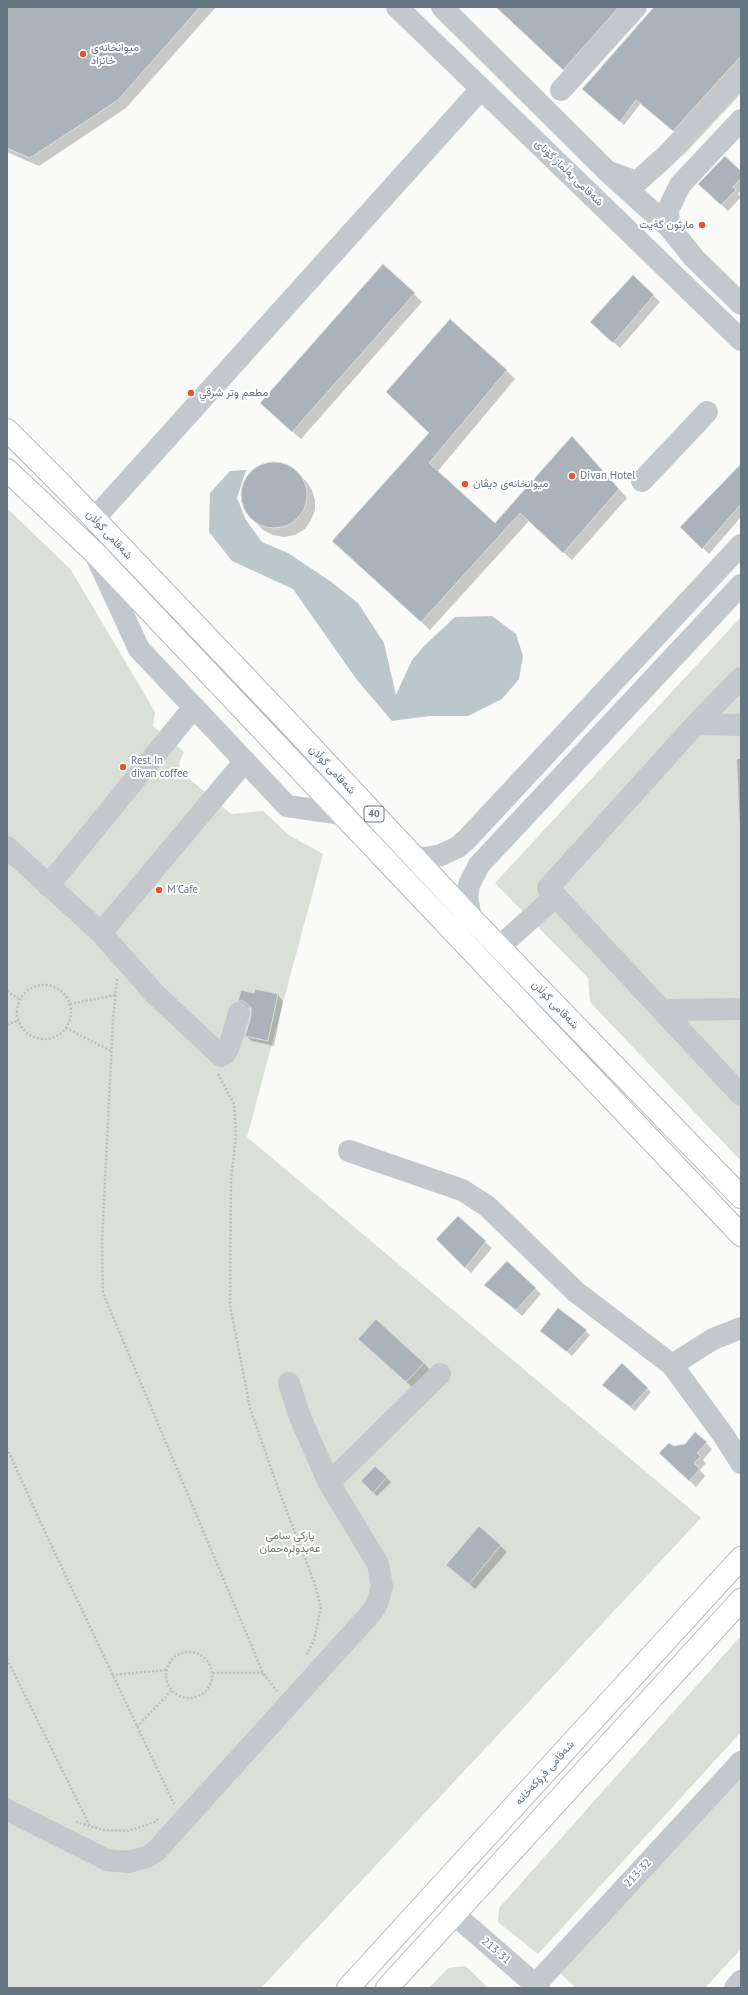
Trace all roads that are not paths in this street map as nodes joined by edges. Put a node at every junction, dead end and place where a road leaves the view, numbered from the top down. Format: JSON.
{"nodes":[{"id":1,"x":442,"y":7,"type":"edge"},
{"id":2,"x":636,"y":7,"type":"edge"},
{"id":3,"x":409,"y":11,"type":"edge"},
{"id":4,"x":741,"y":76,"type":"edge"},
{"id":5,"x":481,"y":89,"type":"junction"},
{"id":6,"x":561,"y":90,"type":"dead end"},
{"id":7,"x":741,"y":120,"type":"edge"},
{"id":8,"x":607,"y":171,"type":"junction"},
{"id":9,"x":669,"y":228,"type":"junction"},
{"id":10,"x":741,"y":304,"type":"edge"},
{"id":11,"x":741,"y":340,"type":"edge"},
{"id":12,"x":707,"y":412,"type":"dead end"},
{"id":13,"x":7,"y":430,"type":"edge"},
{"id":14,"x":7,"y":470,"type":"edge"},
{"id":15,"x":642,"y":481,"type":"dead end"},
{"id":16,"x":94,"y":519,"type":"junction"},
{"id":17,"x":741,"y":545,"type":"edge"},
{"id":18,"x":95,"y":553,"type":"junction"},
{"id":19,"x":741,"y":585,"type":"edge"},
{"id":20,"x":741,"y":678,"type":"edge"},
{"id":21,"x":247,"y":681,"type":"junction"},
{"id":22,"x":230,"y":696,"type":"junction"},
{"id":23,"x":194,"y":707,"type":"junction"},
{"id":24,"x":696,"y":724,"type":"junction"},
{"id":25,"x":741,"y":725,"type":"edge"},
{"id":26,"x":245,"y":761,"type":"junction"},
{"id":27,"x":342,"y":814,"type":"junction"},
{"id":28,"x":467,"y":839,"type":"junction"},
{"id":29,"x":7,"y":847,"type":"edge"},
{"id":30,"x":486,"y":856,"type":"junction"},
{"id":31,"x":415,"y":857,"type":"junction"},
{"id":32,"x":48,"y":886,"type":"junction"},
{"id":33,"x":556,"y":896,"type":"junction"},
{"id":34,"x":471,"y":918,"type":"junction"},
{"id":35,"x":101,"y":933,"type":"junction"},
{"id":36,"x":499,"y":947,"type":"junction"},
{"id":37,"x":741,"y":1009,"type":"edge"},
{"id":38,"x":662,"y":1010,"type":"junction"},
{"id":39,"x":239,"y":1013,"type":"dead end"},
{"id":40,"x":741,"y":1095,"type":"edge"},
{"id":41,"x":349,"y":1151,"type":"dead end"},
{"id":42,"x":741,"y":1197,"type":"edge"},
{"id":43,"x":741,"y":1235,"type":"edge"},
{"id":44,"x":741,"y":1328,"type":"edge"},
{"id":45,"x":672,"y":1365,"type":"junction"},
{"id":46,"x":440,"y":1374,"type":"dead end"},
{"id":47,"x":288,"y":1383,"type":"dead end"},
{"id":48,"x":741,"y":1463,"type":"edge"},
{"id":49,"x":329,"y":1482,"type":"junction"},
{"id":50,"x":741,"y":1558,"type":"edge"},
{"id":51,"x":741,"y":1600,"type":"edge"},
{"id":52,"x":741,"y":1762,"type":"edge"},
{"id":53,"x":7,"y":1810,"type":"edge"},
{"id":54,"x":454,"y":1914,"type":"junction"},
{"id":55,"x":741,"y":1981,"type":"edge"},
{"id":56,"x":537,"y":1986,"type":"edge"},
{"id":57,"x":348,"y":1988,"type":"edge"},
{"id":58,"x":387,"y":1988,"type":"edge"},
{"id":59,"x":735,"y":1988,"type":"edge"}],
"edges":[{"from":1,"to":8,"type":"street"},
{"from":2,"to":6,"type":"street"},
{"from":3,"to":5,"type":"street","name":"شەقامی یەڵماز گۆنای"},
{"from":4,"to":8,"type":"street"},
{"from":5,"to":11,"type":"street","name":"شەقامی یەڵماز گۆنای"},
{"from":5,"to":16,"type":"street"},
{"from":7,"to":9,"type":"street"},
{"from":8,"to":9,"type":"street"},
{"from":9,"to":10,"type":"street"},
{"from":12,"to":15,"type":"street"},
{"from":13,"to":16,"type":"main road","name":"شەقامی گوڵان","number":"40"},
{"from":14,"to":18,"type":"main road","name":"شەقامی گوڵان","number":"40"},
{"from":16,"to":21,"type":"main road","name":"شەقامی گوڵان","number":"40"},
{"from":17,"to":28,"type":"street"},
{"from":18,"to":22,"type":"main road","name":"شەقامی گوڵان","number":"40"},
{"from":18,"to":23,"type":"street"},
{"from":19,"to":30,"type":"street"},
{"from":20,"to":24,"type":"street"},
{"from":21,"to":22,"type":"main road"},
{"from":21,"to":31,"type":"main road","name":"شەقامی گوڵان","number":"40"},
{"from":22,"to":27,"type":"main road","name":"شەقامی گوڵان","number":"40"},
{"from":23,"to":26,"type":"street"},
{"from":23,"to":32,"type":"street"},
{"from":24,"to":25,"type":"street"},
{"from":24,"to":33,"type":"street"},
{"from":26,"to":27,"type":"street"},
{"from":26,"to":35,"type":"street"},
{"from":27,"to":43,"type":"main road","name":"شەقامی گوڵان","number":"40"},
{"from":28,"to":30,"type":"street"},
{"from":28,"to":31,"type":"street"},
{"from":29,"to":32,"type":"street"},
{"from":30,"to":34,"type":"street"},
{"from":31,"to":34,"type":"main road","name":"شەقامی گوڵان","number":"40"},
{"from":32,"to":35,"type":"street"},
{"from":33,"to":36,"type":"street"},
{"from":33,"to":38,"type":"street"},
{"from":34,"to":36,"type":"main road","name":"شەقامی گوڵان","number":"40"},
{"from":35,"to":39,"type":"street"},
{"from":36,"to":42,"type":"main road","name":"شەقامی گوڵان","number":"40"},
{"from":37,"to":38,"type":"street"},
{"from":38,"to":40,"type":"street"},
{"from":41,"to":45,"type":"street"},
{"from":44,"to":45,"type":"street"},
{"from":45,"to":48,"type":"street"},
{"from":46,"to":49,"type":"street"},
{"from":47,"to":49,"type":"street"},
{"from":49,"to":53,"type":"street"},
{"from":50,"to":57,"type":"main road","name":"شەقامی فڕۆکەخانە"},
{"from":51,"to":54,"type":"main road"},
{"from":52,"to":56,"type":"street","name":"213-32"},
{"from":54,"to":56,"type":"street","name":"213-31"},
{"from":54,"to":58,"type":"main road"},
{"from":55,"to":59,"type":"street"}]}
